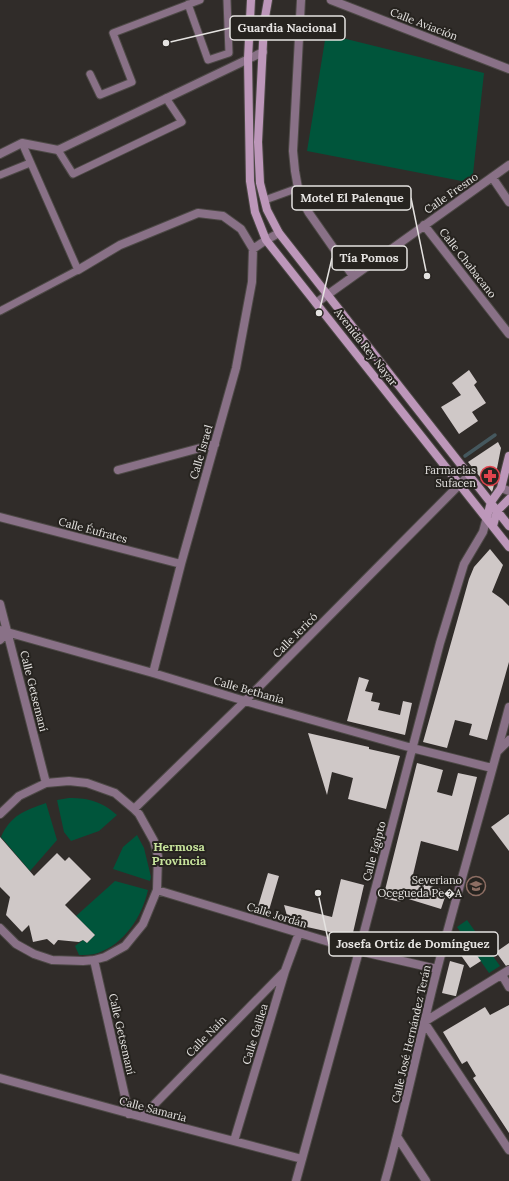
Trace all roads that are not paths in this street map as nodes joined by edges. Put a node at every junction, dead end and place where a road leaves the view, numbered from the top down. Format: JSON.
{"nodes":[{"id":1,"x":200,"y":0,"type":"edge"},
{"id":2,"x":227,"y":0,"type":"edge"},
{"id":3,"x":251,"y":0,"type":"edge"},
{"id":4,"x":268,"y":0,"type":"edge"},
{"id":5,"x":301,"y":0,"type":"edge"},
{"id":6,"x":331,"y":0,"type":"edge"},
{"id":7,"x":188,"y":4,"type":"junction"},
{"id":8,"x":263,"y":52,"type":"junction"},
{"id":9,"x":248,"y":59,"type":"junction"},
{"id":10,"x":509,"y":69,"type":"edge"},
{"id":11,"x":90,"y":74,"type":"dead end"},
{"id":12,"x":166,"y":98,"type":"junction"},
{"id":13,"x":22,"y":143,"type":"junction"},
{"id":14,"x":58,"y":150,"type":"junction"},
{"id":15,"x":0,"y":154,"type":"edge"},
{"id":16,"x":30,"y":163,"type":"junction"},
{"id":17,"x":509,"y":165,"type":"edge"},
{"id":18,"x":0,"y":175,"type":"edge"},
{"id":19,"x":492,"y":177,"type":"junction"},
{"id":20,"x":298,"y":188,"type":"junction"},
{"id":21,"x":265,"y":200,"type":"junction"},
{"id":22,"x":509,"y":202,"type":"edge"},
{"id":23,"x":424,"y":225,"type":"junction"},
{"id":24,"x":279,"y":233,"type":"junction"},
{"id":25,"x":266,"y":240,"type":"junction"},
{"id":26,"x":253,"y":249,"type":"junction"},
{"id":27,"x":78,"y":270,"type":"junction"},
{"id":28,"x":353,"y":276,"type":"junction"},
{"id":29,"x":328,"y":294,"type":"junction"},
{"id":30,"x":316,"y":302,"type":"junction"},
{"id":31,"x":0,"y":311,"type":"edge"},
{"id":32,"x":509,"y":334,"type":"edge"},
{"id":33,"x":214,"y":444,"type":"junction"},
{"id":34,"x":509,"y":456,"type":"edge"},
{"id":35,"x":118,"y":470,"type":"dead end"},
{"id":36,"x":469,"y":475,"type":"junction"},
{"id":37,"x":460,"y":484,"type":"junction"},
{"id":38,"x":505,"y":489,"type":"edge"},
{"id":39,"x":509,"y":499,"type":"edge"},
{"id":40,"x":491,"y":502,"type":"junction"},
{"id":41,"x":498,"y":511,"type":"junction"},
{"id":42,"x":0,"y":517,"type":"edge"},
{"id":43,"x":490,"y":519,"type":"junction"},
{"id":44,"x":509,"y":526,"type":"edge"},
{"id":45,"x":509,"y":547,"type":"edge"},
{"id":46,"x":181,"y":564,"type":"junction"},
{"id":47,"x":0,"y":604,"type":"edge"},
{"id":48,"x":4,"y":631,"type":"edge"},
{"id":49,"x":0,"y":640,"type":"edge"},
{"id":50,"x":153,"y":673,"type":"junction"},
{"id":51,"x":245,"y":701,"type":"junction"},
{"id":52,"x":509,"y":707,"type":"edge"},
{"id":53,"x":509,"y":740,"type":"edge"},
{"id":54,"x":412,"y":748,"type":"junction"},
{"id":55,"x":497,"y":752,"type":"junction"},
{"id":56,"x":492,"y":768,"type":"junction"},
{"id":57,"x":46,"y":783,"type":"junction"},
{"id":58,"x":134,"y":809,"type":"junction"},
{"id":59,"x":0,"y":814,"type":"edge"},
{"id":60,"x":157,"y":890,"type":"junction"},
{"id":61,"x":1,"y":932,"type":"edge"},
{"id":62,"x":299,"y":933,"type":"junction"},
{"id":63,"x":359,"y":950,"type":"junction"},
{"id":64,"x":94,"y":960,"type":"junction"},
{"id":65,"x":437,"y":970,"type":"junction"},
{"id":66,"x":509,"y":970,"type":"edge"},
{"id":67,"x":285,"y":971,"type":"junction"},
{"id":68,"x":502,"y":975,"type":"junction"},
{"id":69,"x":509,"y":987,"type":"edge"},
{"id":70,"x":424,"y":1022,"type":"junction"},
{"id":71,"x":0,"y":1078,"type":"edge"},
{"id":72,"x":129,"y":1114,"type":"junction"},
{"id":73,"x":142,"y":1117,"type":"junction"},
{"id":74,"x":398,"y":1138,"type":"junction"},
{"id":75,"x":234,"y":1141,"type":"junction"},
{"id":76,"x":509,"y":1150,"type":"edge"},
{"id":77,"x":302,"y":1159,"type":"junction"},
{"id":78,"x":296,"y":1181,"type":"edge"},
{"id":79,"x":385,"y":1181,"type":"edge"},
{"id":80,"x":426,"y":1181,"type":"edge"}],
"edges":[{"from":1,"to":7,"type":"lane"},
{"from":2,"to":7,"type":"lane"},
{"from":3,"to":9,"type":"main road","name":"Avenida Rey Nayar"},
{"from":4,"to":8,"type":"main road","name":"Avenida Rey Nayar"},
{"from":5,"to":20,"type":"street"},
{"from":6,"to":10,"type":"street","name":"Calle Aviación"},
{"from":7,"to":11,"type":"lane"},
{"from":8,"to":9,"type":"street"},
{"from":8,"to":21,"type":"main road","name":"Avenida Rey Nayar"},
{"from":9,"to":12,"type":"street"},
{"from":9,"to":25,"type":"main road","name":"Avenida Rey Nayar"},
{"from":12,"to":14,"type":"street"},
{"from":12,"to":14,"type":"lane"},
{"from":13,"to":14,"type":"street"},
{"from":13,"to":15,"type":"street"},
{"from":13,"to":16,"type":"lane"},
{"from":16,"to":18,"type":"lane"},
{"from":16,"to":27,"type":"lane"},
{"from":17,"to":19,"type":"street","name":"Calle Fresno"},
{"from":19,"to":22,"type":"street"},
{"from":19,"to":23,"type":"street","name":"Calle Fresno"},
{"from":20,"to":21,"type":"lane"},
{"from":20,"to":28,"type":"street"},
{"from":21,"to":24,"type":"main road","name":"Avenida Rey Nayar"},
{"from":23,"to":28,"type":"street","name":"Calle Fresno"},
{"from":23,"to":32,"type":"street","name":"Calle Chabacano"},
{"from":24,"to":25,"type":"street"},
{"from":24,"to":29,"type":"main road","name":"Avenida Rey Nayar"},
{"from":25,"to":26,"type":"street"},
{"from":25,"to":30,"type":"main road","name":"Avenida Rey Nayar"},
{"from":26,"to":27,"type":"street"},
{"from":26,"to":33,"type":"street","name":"Calle Israel"},
{"from":27,"to":31,"type":"lane"},
{"from":28,"to":29,"type":"street","name":"Calle Fresno"},
{"from":29,"to":30,"type":"street","name":"Calle Fresno"},
{"from":29,"to":36,"type":"main road","name":"Avenida Rey Nayar"},
{"from":30,"to":37,"type":"main road","name":"Avenida Rey Nayar"},
{"from":33,"to":35,"type":"street"},
{"from":33,"to":46,"type":"street","name":"Calle Israel"},
{"from":34,"to":38,"type":"main road"},
{"from":36,"to":37,"type":"street","name":"Calle Jericó"},
{"from":36,"to":40,"type":"main road","name":"Avenida Rey Nayar"},
{"from":37,"to":43,"type":"main road","name":"Avenida Rey Nayar"},
{"from":37,"to":51,"type":"street","name":"Calle Jericó"},
{"from":38,"to":40,"type":"main road"},
{"from":39,"to":41,"type":"main road"},
{"from":40,"to":41,"type":"main road","name":"Avenida Rey Nayar"},
{"from":40,"to":43,"type":"main road"},
{"from":41,"to":43,"type":"main road"},
{"from":41,"to":44,"type":"main road","name":"Avenida Rey Nayar"},
{"from":42,"to":46,"type":"street","name":"Calle Éufrates"},
{"from":43,"to":45,"type":"main road","name":"Avenida Rey Nayar"},
{"from":43,"to":54,"type":"street","name":"Calle Egipto"},
{"from":46,"to":50,"type":"street","name":"Calle Israel"},
{"from":47,"to":48,"type":"street","name":"Calle Getsemaní"},
{"from":48,"to":49,"type":"street"},
{"from":48,"to":50,"type":"street","name":"Calle Bethania"},
{"from":48,"to":57,"type":"street","name":"Calle Getsemaní"},
{"from":50,"to":51,"type":"street","name":"Calle Bethania"},
{"from":51,"to":54,"type":"street","name":"Calle Bethania"},
{"from":51,"to":58,"type":"street","name":"Calle Jericó"},
{"from":52,"to":55,"type":"street","name":"Calle José Hernández Terán"},
{"from":53,"to":55,"type":"street"},
{"from":54,"to":56,"type":"street","name":"Calle Bethania"},
{"from":54,"to":63,"type":"street","name":"Calle Egipto"},
{"from":55,"to":56,"type":"street","name":"Calle José Hernández Terán"},
{"from":56,"to":65,"type":"street","name":"Calle José Hernández Terán"},
{"from":57,"to":58,"type":"street"},
{"from":57,"to":59,"type":"street"},
{"from":58,"to":60,"type":"street"},
{"from":60,"to":62,"type":"street","name":"Calle Jordán"},
{"from":60,"to":64,"type":"street"},
{"from":61,"to":64,"type":"street"},
{"from":62,"to":63,"type":"street","name":"Calle Jordán"},
{"from":62,"to":67,"type":"street","name":"Calle Galilea"},
{"from":63,"to":65,"type":"street","name":"Calle Jordán"},
{"from":63,"to":77,"type":"street","name":"Calle Egipto"},
{"from":64,"to":72,"type":"street","name":"Calle Getsemaní"},
{"from":65,"to":70,"type":"street","name":"Calle José Hernández Terán"},
{"from":66,"to":68,"type":"street"},
{"from":67,"to":73,"type":"street","name":"Calle Naín"},
{"from":67,"to":75,"type":"street","name":"Calle Galilea"},
{"from":68,"to":69,"type":"street"},
{"from":68,"to":70,"type":"street"},
{"from":70,"to":74,"type":"street","name":"Calle José Hernández Terán"},
{"from":70,"to":76,"type":"street"},
{"from":71,"to":72,"type":"street","name":"Calle Samaria"},
{"from":72,"to":73,"type":"street","name":"Calle Samaria"},
{"from":73,"to":75,"type":"street","name":"Calle Samaria"},
{"from":74,"to":79,"type":"street","name":"Calle José Hernández Terán"},
{"from":74,"to":80,"type":"street"},
{"from":75,"to":77,"type":"street","name":"Calle Samaria"},
{"from":77,"to":78,"type":"street","name":"Calle Egipto"}]}
